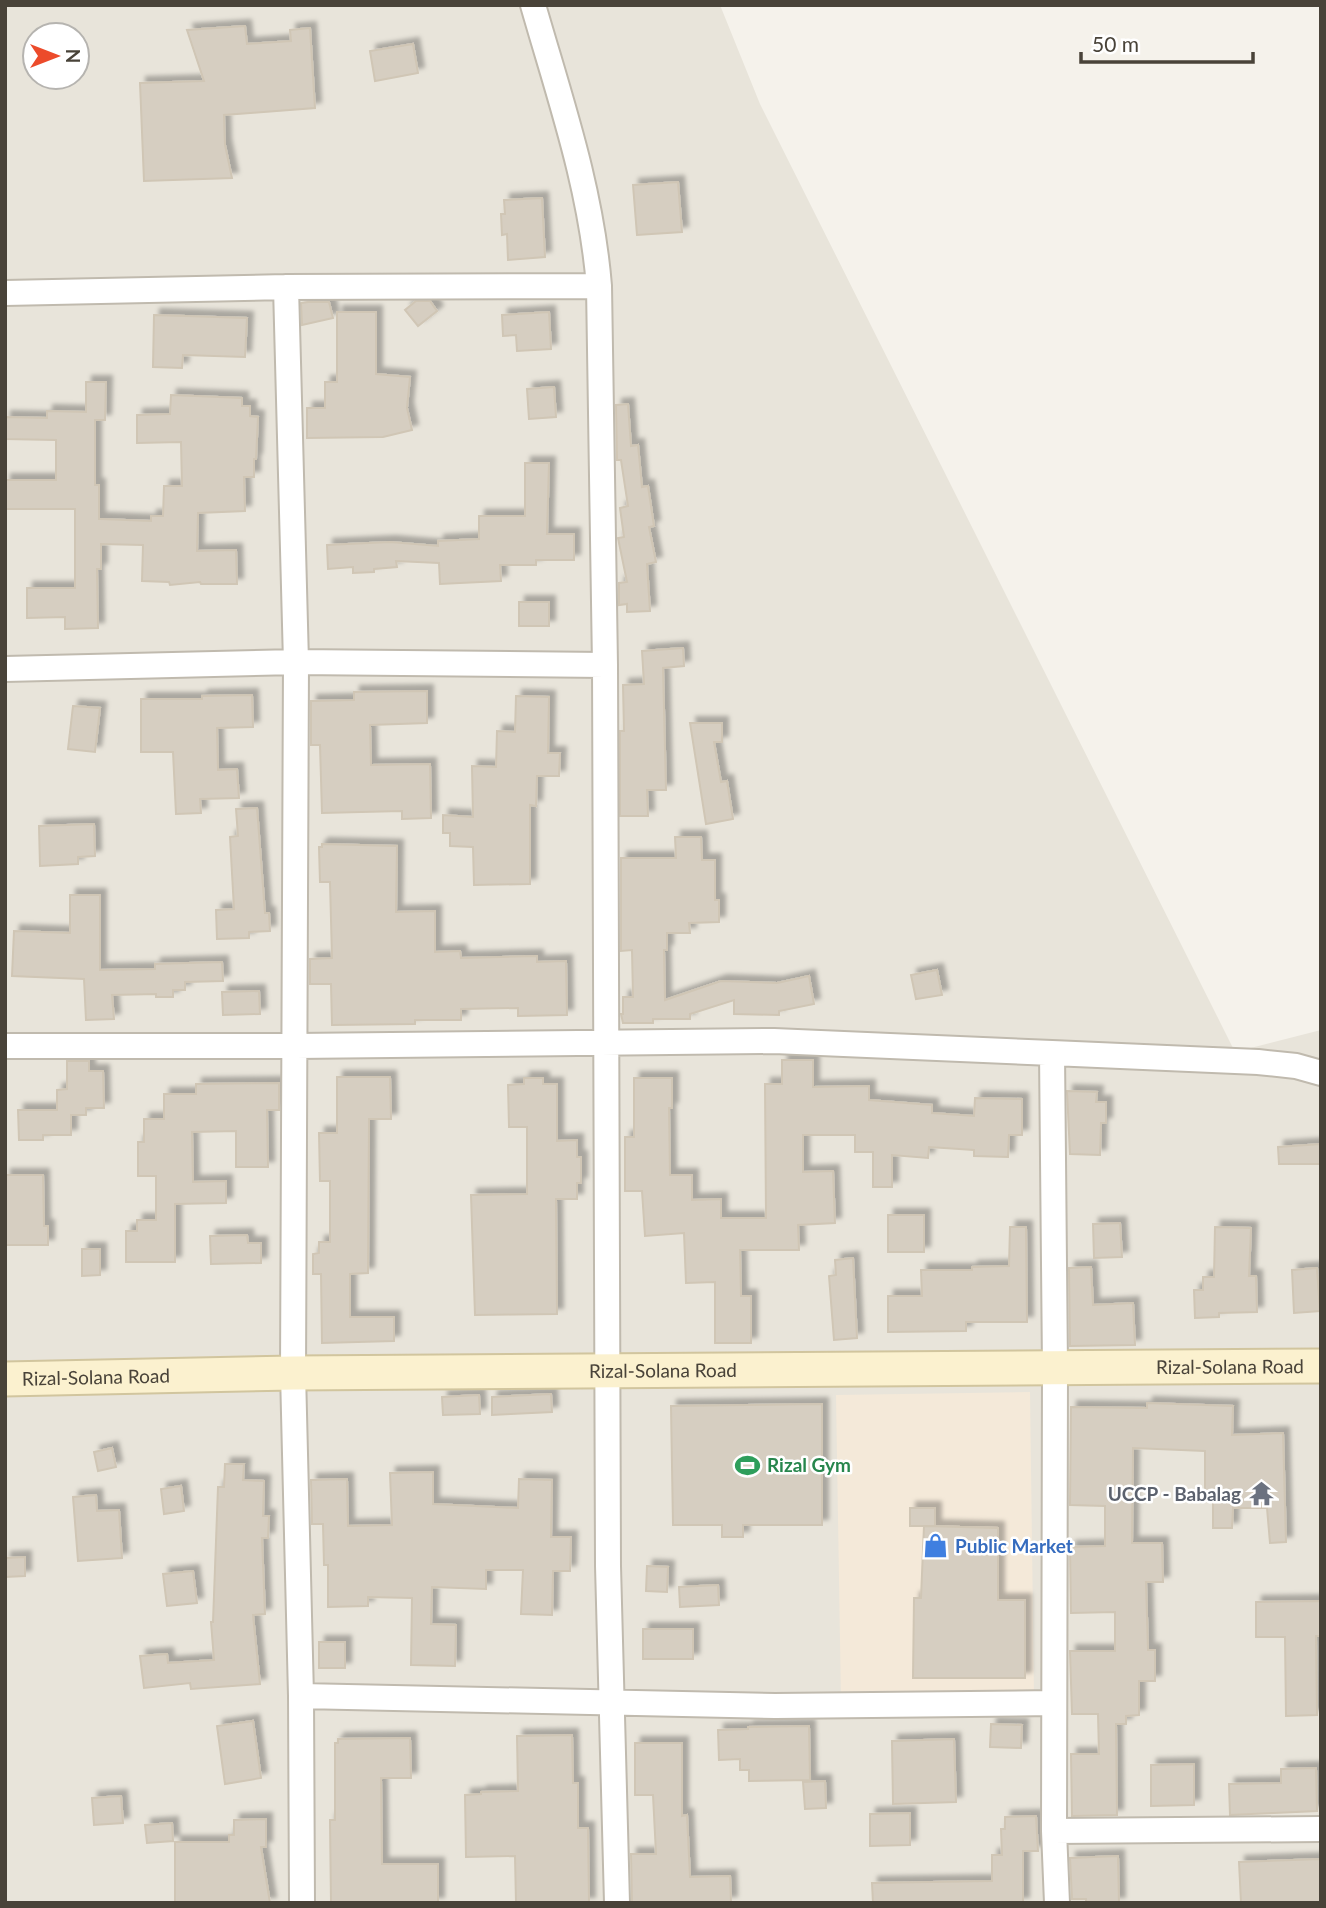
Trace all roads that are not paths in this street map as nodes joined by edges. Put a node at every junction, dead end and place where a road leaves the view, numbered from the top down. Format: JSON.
{"nodes":[{"id":1,"x":533,"y":5,"type":"edge"},
{"id":2,"x":599,"y":286,"type":"junction"},
{"id":3,"x":286,"y":287,"type":"junction"},
{"id":4,"x":5,"y":293,"type":"edge"},
{"id":5,"x":296,"y":662,"type":"junction"},
{"id":6,"x":606,"y":665,"type":"junction"},
{"id":7,"x":5,"y":669,"type":"edge"},
{"id":8,"x":606,"y":1044,"type":"junction"},
{"id":9,"x":5,"y":1046,"type":"edge"},
{"id":10,"x":296,"y":1046,"type":"junction"},
{"id":11,"x":1052,"y":1053,"type":"junction"},
{"id":12,"x":1321,"y":1073,"type":"edge"},
{"id":13,"x":1321,"y":1366,"type":"edge"},
{"id":14,"x":1055,"y":1368,"type":"junction"},
{"id":15,"x":609,"y":1371,"type":"junction"},
{"id":16,"x":293,"y":1373,"type":"junction"},
{"id":17,"x":5,"y":1379,"type":"edge"},
{"id":18,"x":301,"y":1696,"type":"junction"},
{"id":19,"x":610,"y":1703,"type":"junction"},
{"id":20,"x":1054,"y":1703,"type":"junction"},
{"id":21,"x":1321,"y":1829,"type":"edge"},
{"id":22,"x":1054,"y":1831,"type":"junction"},
{"id":23,"x":302,"y":1903,"type":"edge"},
{"id":24,"x":617,"y":1903,"type":"edge"},
{"id":25,"x":1057,"y":1903,"type":"edge"}],
"edges":[{"from":1,"to":2,"type":"street"},
{"from":2,"to":3,"type":"street"},
{"from":2,"to":6,"type":"street"},
{"from":3,"to":4,"type":"street"},
{"from":3,"to":5,"type":"street"},
{"from":5,"to":6,"type":"street"},
{"from":5,"to":7,"type":"street"},
{"from":5,"to":10,"type":"street"},
{"from":6,"to":8,"type":"street"},
{"from":8,"to":10,"type":"street"},
{"from":8,"to":11,"type":"street"},
{"from":8,"to":15,"type":"street"},
{"from":9,"to":10,"type":"street"},
{"from":10,"to":16,"type":"street"},
{"from":11,"to":12,"type":"street"},
{"from":11,"to":14,"type":"street"},
{"from":13,"to":14,"type":"main road","name":"Rizal-Solana Road"},
{"from":14,"to":15,"type":"main road","name":"Rizal-Solana Road"},
{"from":14,"to":20,"type":"street"},
{"from":15,"to":16,"type":"main road","name":"Rizal-Solana Road"},
{"from":15,"to":19,"type":"street"},
{"from":16,"to":17,"type":"main road","name":"Rizal-Solana Road"},
{"from":16,"to":18,"type":"street"},
{"from":18,"to":19,"type":"street"},
{"from":18,"to":23,"type":"street"},
{"from":19,"to":20,"type":"street"},
{"from":19,"to":24,"type":"street"},
{"from":20,"to":22,"type":"street"},
{"from":21,"to":22,"type":"street"},
{"from":22,"to":25,"type":"street"}]}
